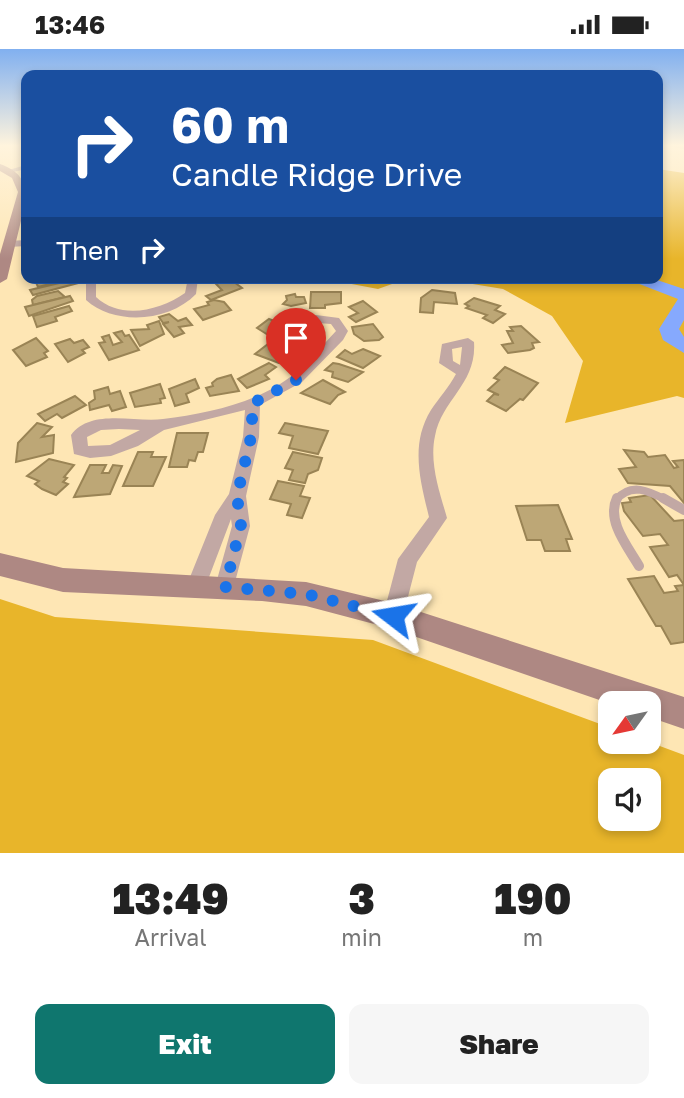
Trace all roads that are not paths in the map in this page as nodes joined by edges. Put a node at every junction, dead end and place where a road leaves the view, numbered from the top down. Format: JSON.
{"nodes":[{"id":1,"x":21,"y":199,"type":"edge"},
{"id":2,"x":21,"y":243,"type":"edge"},
{"id":3,"x":9,"y":244,"type":"junction"},
{"id":4,"x":0,"y":279,"type":"edge"},
{"id":5,"x":91,"y":284,"type":"edge"},
{"id":6,"x":192,"y":284,"type":"edge"},
{"id":7,"x":308,"y":366,"type":"dead end"},
{"id":8,"x":464,"y":373,"type":"dead end"},
{"id":9,"x":253,"y":403,"type":"junction"},
{"id":10,"x":160,"y":425,"type":"junction"},
{"id":11,"x":237,"y":496,"type":"junction"},
{"id":12,"x":684,"y":510,"type":"edge"},
{"id":13,"x":0,"y":564,"type":"edge"},
{"id":14,"x":639,"y":566,"type":"dead end"},
{"id":15,"x":196,"y":587,"type":"junction"},
{"id":16,"x":225,"y":587,"type":"junction"},
{"id":17,"x":393,"y":616,"type":"junction"},
{"id":18,"x":684,"y":713,"type":"edge"}],
"edges":[{"from":1,"to":3,"type":"street"},
{"from":2,"to":3,"type":"street"},
{"from":3,"to":4,"type":"street"},
{"from":5,"to":6,"type":"street"},
{"from":7,"to":9,"type":"street"},
{"from":8,"to":17,"type":"street"},
{"from":9,"to":10,"type":"street"},
{"from":9,"to":11,"type":"street"},
{"from":10,"to":10,"type":"street"},
{"from":11,"to":15,"type":"street"},
{"from":11,"to":16,"type":"street"},
{"from":12,"to":14,"type":"lane"},
{"from":13,"to":15,"type":"street"},
{"from":15,"to":16,"type":"street"},
{"from":16,"to":17,"type":"street"},
{"from":17,"to":18,"type":"street"}]}
